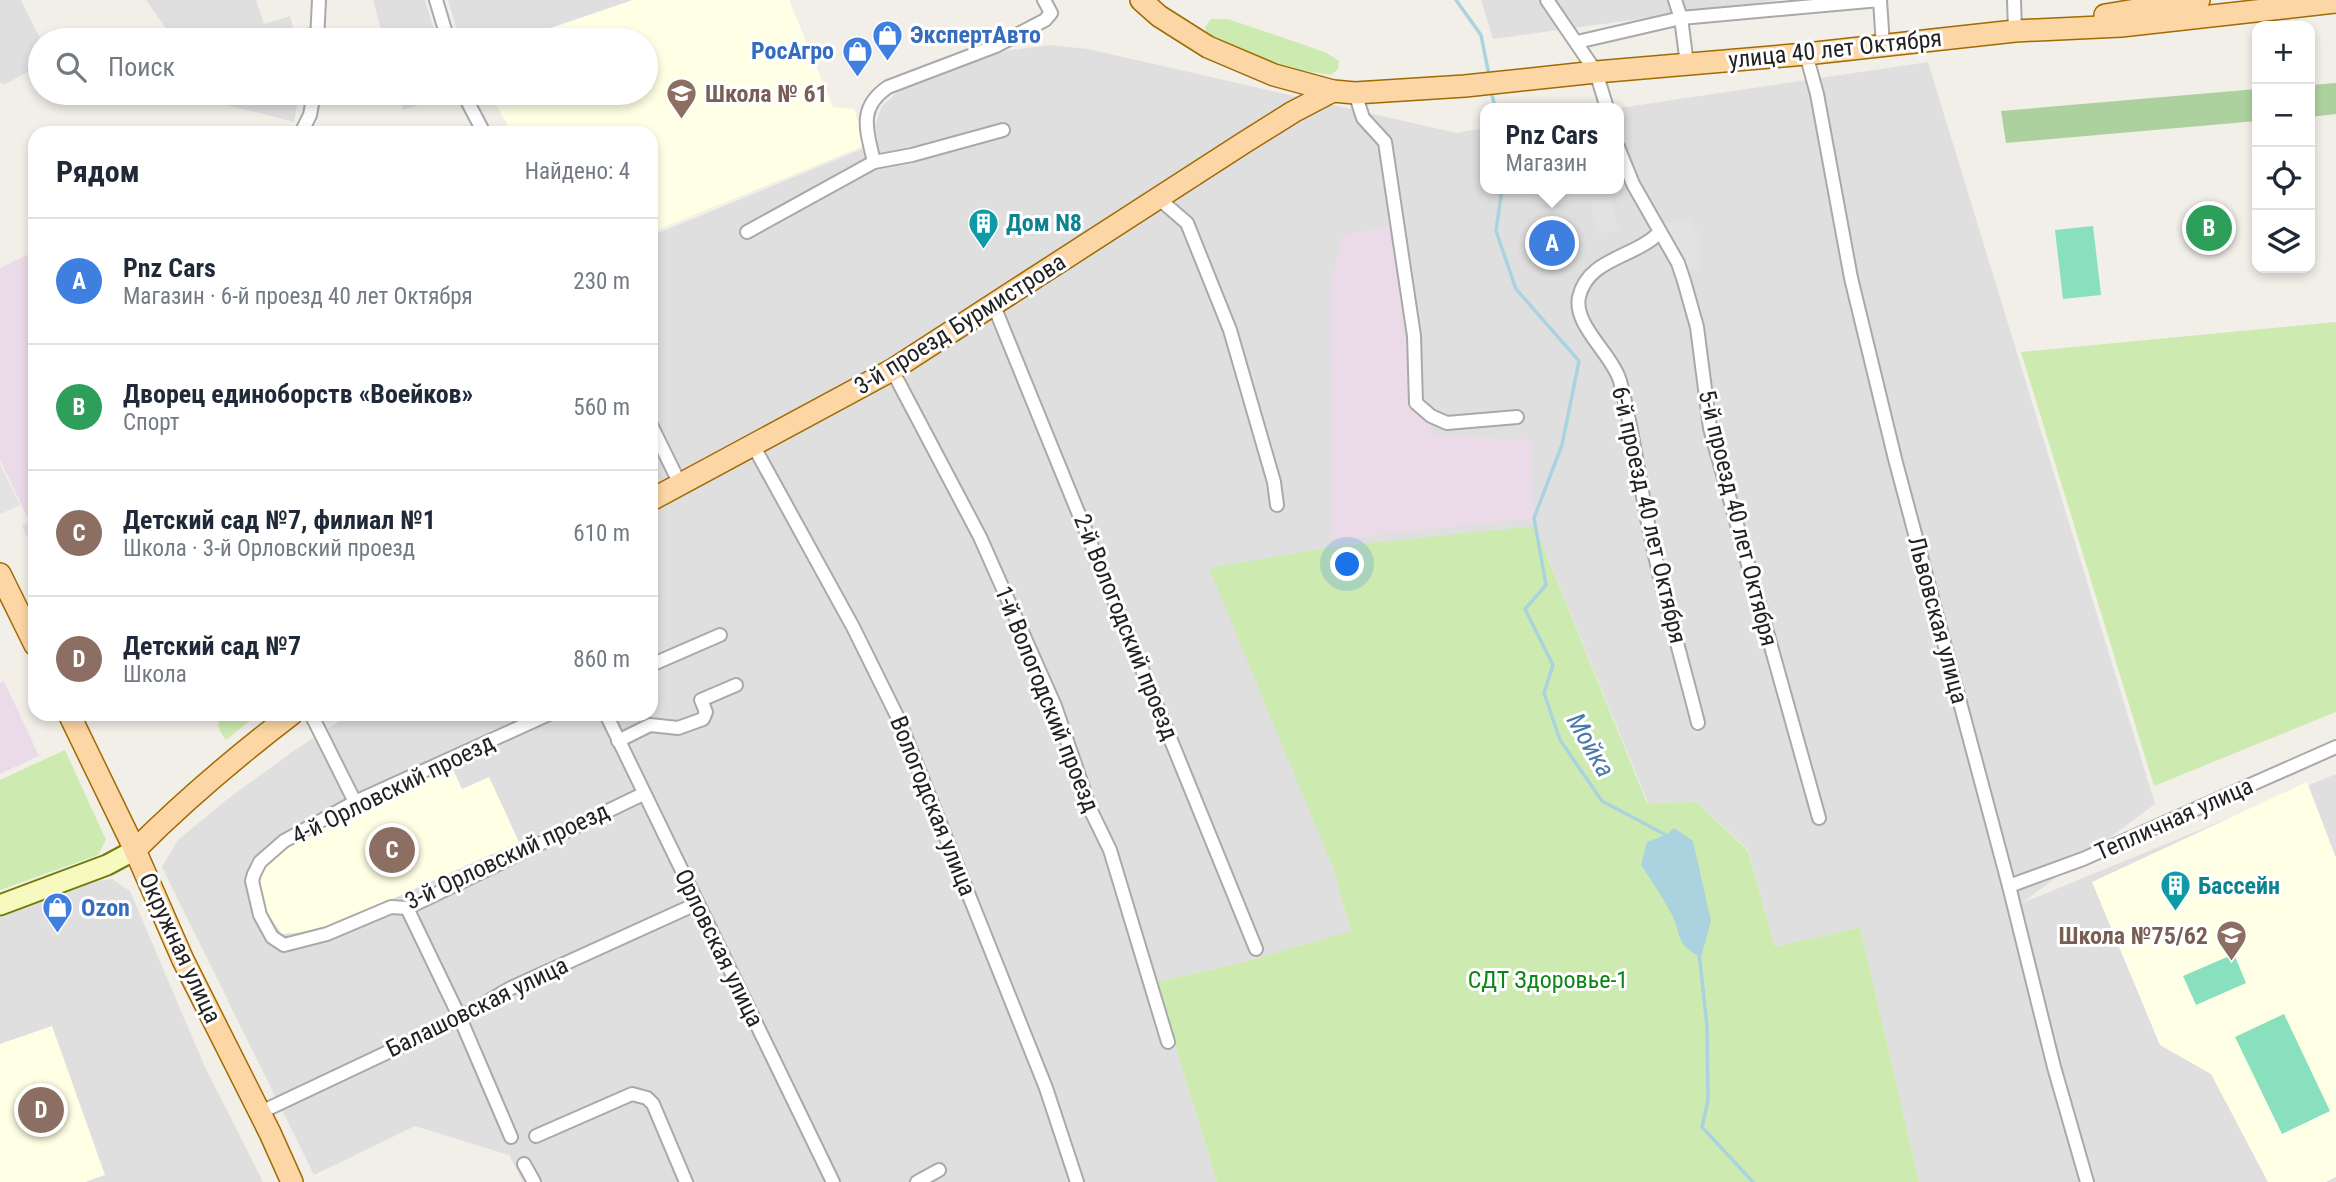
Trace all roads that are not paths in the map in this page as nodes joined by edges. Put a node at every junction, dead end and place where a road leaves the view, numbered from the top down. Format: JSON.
{"nodes":[{"id":1,"x":319,"y":0,"type":"edge"},
{"id":2,"x":436,"y":0,"type":"edge"},
{"id":3,"x":1044,"y":0,"type":"edge"},
{"id":4,"x":1141,"y":0,"type":"edge"},
{"id":5,"x":1547,"y":0,"type":"edge"},
{"id":6,"x":1675,"y":0,"type":"edge"},
{"id":7,"x":1880,"y":0,"type":"edge"},
{"id":8,"x":2014,"y":0,"type":"edge"},
{"id":9,"x":2199,"y":0,"type":"edge"},
{"id":10,"x":2336,"y":2,"type":"edge"},
{"id":11,"x":1682,"y":18,"type":"junction"},
{"id":12,"x":318,"y":28,"type":"edge"},
{"id":13,"x":444,"y":28,"type":"edge"},
{"id":14,"x":2045,"y":28,"type":"junction"},
{"id":15,"x":2015,"y":31,"type":"junction"},
{"id":16,"x":1577,"y":42,"type":"junction"},
{"id":17,"x":1883,"y":46,"type":"junction"},
{"id":18,"x":1806,"y":54,"type":"junction"},
{"id":19,"x":1687,"y":64,"type":"junction"},
{"id":20,"x":1596,"y":72,"type":"junction"},
{"id":21,"x":1334,"y":91,"type":"junction"},
{"id":22,"x":1355,"y":93,"type":"junction"},
{"id":23,"x":1605,"y":103,"type":"edge"},
{"id":24,"x":312,"y":105,"type":"edge"},
{"id":25,"x":469,"y":105,"type":"edge"},
{"id":26,"x":304,"y":126,"type":"edge"},
{"id":27,"x":480,"y":126,"type":"edge"},
{"id":28,"x":1003,"y":130,"type":"dead end"},
{"id":29,"x":1624,"y":160,"type":"edge"},
{"id":30,"x":874,"y":162,"type":"junction"},
{"id":31,"x":1158,"y":198,"type":"junction"},
{"id":32,"x":747,"y":232,"type":"dead end"},
{"id":33,"x":1659,"y":233,"type":"junction"},
{"id":34,"x":994,"y":306,"type":"junction"},
{"id":35,"x":892,"y":370,"type":"junction"},
{"id":36,"x":1517,"y":417,"type":"dead end"},
{"id":37,"x":658,"y":439,"type":"edge"},
{"id":38,"x":753,"y":445,"type":"junction"},
{"id":39,"x":680,"y":484,"type":"junction"},
{"id":40,"x":658,"y":496,"type":"edge"},
{"id":41,"x":1277,"y":505,"type":"dead end"},
{"id":42,"x":0,"y":574,"type":"edge"},
{"id":43,"x":28,"y":631,"type":"edge"},
{"id":44,"x":720,"y":635,"type":"dead end"},
{"id":45,"x":658,"y":662,"type":"edge"},
{"id":46,"x":736,"y":685,"type":"dead end"},
{"id":47,"x":72,"y":721,"type":"edge"},
{"id":48,"x":283,"y":721,"type":"edge"},
{"id":49,"x":314,"y":721,"type":"edge"},
{"id":50,"x":534,"y":721,"type":"edge"},
{"id":51,"x":609,"y":721,"type":"edge"},
{"id":52,"x":1698,"y":723,"type":"dead end"},
{"id":53,"x":618,"y":741,"type":"junction"},
{"id":54,"x":2336,"y":747,"type":"edge"},
{"id":55,"x":643,"y":794,"type":"junction"},
{"id":56,"x":355,"y":802,"type":"junction"},
{"id":57,"x":1819,"y":818,"type":"dead end"},
{"id":58,"x":135,"y":850,"type":"junction"},
{"id":59,"x":2009,"y":886,"type":"junction"},
{"id":60,"x":696,"y":904,"type":"junction"},
{"id":61,"x":0,"y":905,"type":"edge"},
{"id":62,"x":407,"y":908,"type":"junction"},
{"id":63,"x":292,"y":944,"type":"joint"},
{"id":64,"x":1256,"y":949,"type":"dead end"},
{"id":65,"x":460,"y":1018,"type":"junction"},
{"id":66,"x":1168,"y":1042,"type":"dead end"},
{"id":67,"x":259,"y":1113,"type":"junction"},
{"id":68,"x":536,"y":1136,"type":"dead end"},
{"id":69,"x":512,"y":1137,"type":"dead end"},
{"id":70,"x":524,"y":1164,"type":"dead end"},
{"id":71,"x":939,"y":1170,"type":"dead end"},
{"id":72,"x":292,"y":1182,"type":"edge"},
{"id":73,"x":534,"y":1182,"type":"edge"},
{"id":74,"x":686,"y":1182,"type":"edge"},
{"id":75,"x":833,"y":1182,"type":"edge"},
{"id":76,"x":917,"y":1182,"type":"edge"},
{"id":77,"x":1077,"y":1182,"type":"edge"},
{"id":78,"x":2087,"y":1182,"type":"edge"}],
"edges":[{"from":1,"to":12,"type":"street"},
{"from":2,"to":13,"type":"street"},
{"from":3,"to":30,"type":"street"},
{"from":4,"to":21,"type":"main road","name":"улица 40 лет Октября"},
{"from":5,"to":16,"type":"street"},
{"from":6,"to":11,"type":"street"},
{"from":7,"to":11,"type":"street"},
{"from":7,"to":17,"type":"street"},
{"from":8,"to":15,"type":"street"},
{"from":9,"to":14,"type":"main road"},
{"from":10,"to":14,"type":"main road","name":"улица 40 лет Октября"},
{"from":11,"to":16,"type":"street"},
{"from":11,"to":19,"type":"street"},
{"from":14,"to":15,"type":"main road","name":"улица 40 лет Октября"},
{"from":15,"to":17,"type":"main road","name":"улица 40 лет Октября"},
{"from":16,"to":20,"type":"street"},
{"from":17,"to":18,"type":"main road","name":"улица 40 лет Октября"},
{"from":18,"to":19,"type":"main road","name":"улица 40 лет Октября"},
{"from":18,"to":59,"type":"street","name":"Львовская улица"},
{"from":19,"to":20,"type":"main road","name":"улица 40 лет Октября"},
{"from":20,"to":22,"type":"main road","name":"улица 40 лет Октября"},
{"from":20,"to":23,"type":"street"},
{"from":21,"to":22,"type":"main road","name":"улица 40 лет Октября"},
{"from":21,"to":31,"type":"main road","name":"3-й проезд Бурмистрова"},
{"from":22,"to":36,"type":"street"},
{"from":24,"to":26,"type":"street"},
{"from":25,"to":27,"type":"street"},
{"from":28,"to":30,"type":"street"},
{"from":29,"to":33,"type":"street","name":"5-й проезд 40 лет Октября"},
{"from":30,"to":32,"type":"street"},
{"from":31,"to":34,"type":"main road","name":"3-й проезд Бурмистрова"},
{"from":31,"to":41,"type":"street"},
{"from":33,"to":52,"type":"street","name":"6-й проезд 40 лет Октября"},
{"from":33,"to":57,"type":"street","name":"5-й проезд 40 лет Октября"},
{"from":34,"to":35,"type":"main road","name":"3-й проезд Бурмистрова"},
{"from":34,"to":64,"type":"street","name":"2-й Вологодский проезд"},
{"from":35,"to":38,"type":"main road","name":"3-й проезд Бурмистрова"},
{"from":35,"to":66,"type":"street","name":"1-й Вологодский проезд"},
{"from":37,"to":39,"type":"street"},
{"from":38,"to":39,"type":"main road","name":"3-й проезд Бурмистрова"},
{"from":38,"to":77,"type":"street","name":"Вологодская улица"},
{"from":39,"to":40,"type":"main road","name":"3-й проезд Бурмистрова"},
{"from":42,"to":43,"type":"main road"},
{"from":44,"to":45,"type":"street"},
{"from":46,"to":53,"type":"street"},
{"from":47,"to":58,"type":"main road","name":"Окружная улица"},
{"from":48,"to":58,"type":"main road"},
{"from":49,"to":56,"type":"street"},
{"from":50,"to":56,"type":"street","name":"4-й Орловский проезд"},
{"from":51,"to":53,"type":"street","name":"Орловская улица"},
{"from":53,"to":55,"type":"street","name":"Орловская улица"},
{"from":54,"to":59,"type":"street","name":"Тепличная улица"},
{"from":55,"to":60,"type":"street","name":"Орловская улица"},
{"from":55,"to":62,"type":"street","name":"3-й Орловский проезд"},
{"from":56,"to":63,"type":"street","name":"4-й Орловский проезд"},
{"from":58,"to":61,"type":"main road"},
{"from":58,"to":67,"type":"main road","name":"Окружная улица"},
{"from":59,"to":78,"type":"street","name":"Львовская улица"},
{"from":60,"to":65,"type":"street","name":"Балашовская улица"},
{"from":60,"to":75,"type":"street","name":"Орловская улица"},
{"from":62,"to":63,"type":"street","name":"3-й Орловский проезд"},
{"from":62,"to":65,"type":"street"},
{"from":65,"to":67,"type":"street","name":"Балашовская улица"},
{"from":65,"to":69,"type":"street"},
{"from":67,"to":72,"type":"main road","name":"Окружная улица"},
{"from":68,"to":74,"type":"street"},
{"from":70,"to":73,"type":"street"},
{"from":71,"to":76,"type":"street"}]}
